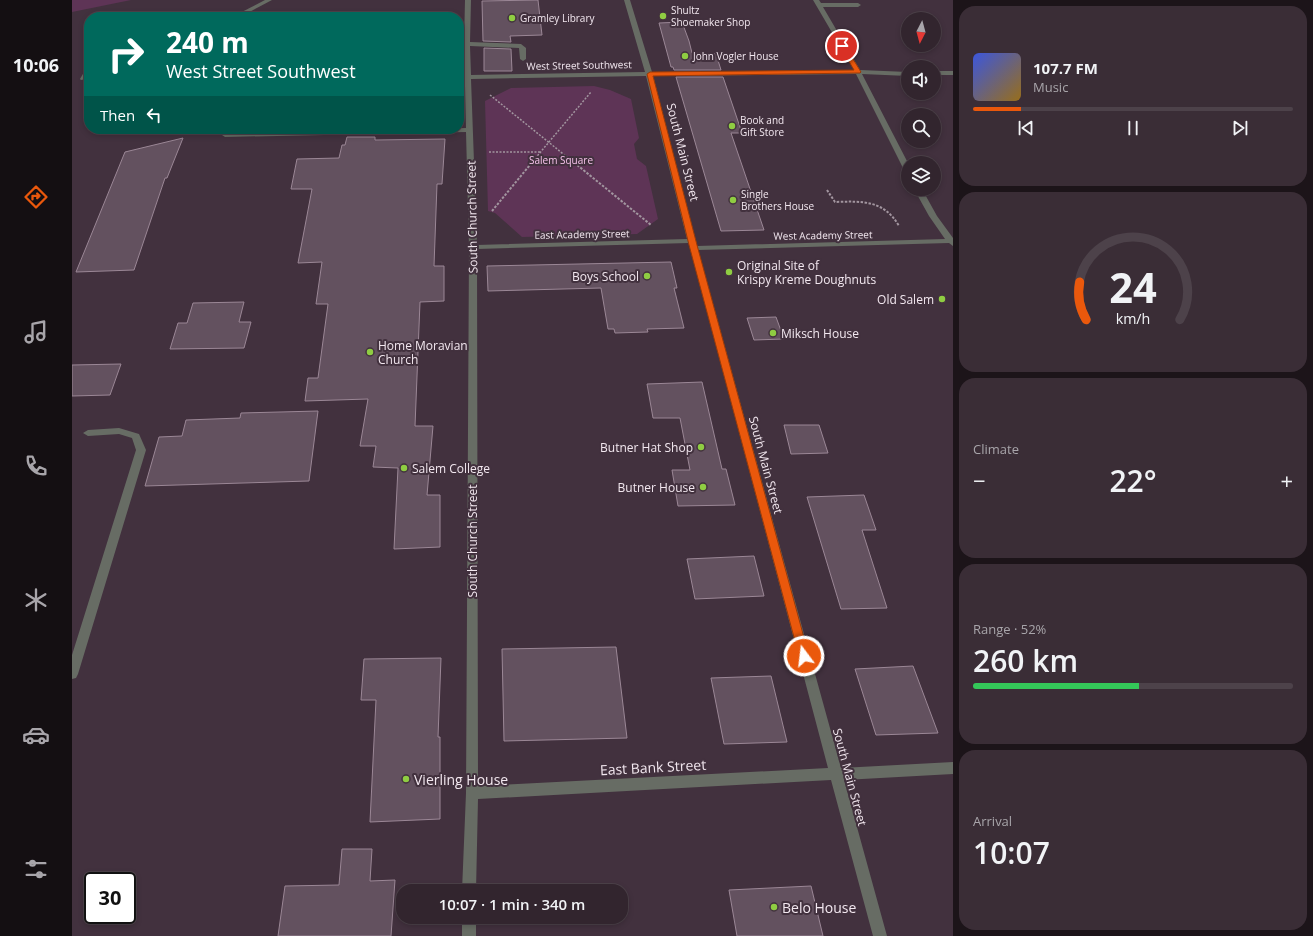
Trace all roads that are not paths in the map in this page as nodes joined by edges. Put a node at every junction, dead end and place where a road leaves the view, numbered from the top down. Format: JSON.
{"nodes":[{"id":1,"x":269,"y":0,"type":"edge"},
{"id":2,"x":468,"y":0,"type":"edge"},
{"id":3,"x":627,"y":0,"type":"edge"},
{"id":4,"x":817,"y":3,"type":"edge"},
{"id":5,"x":858,"y":5,"type":"dead end"},
{"id":6,"x":245,"y":12,"type":"edge"},
{"id":7,"x":467,"y":44,"type":"junction"},
{"id":8,"x":523,"y":59,"type":"dead end"},
{"id":9,"x":858,"y":72,"type":"junction"},
{"id":10,"x":941,"y":73,"type":"edge"},
{"id":11,"x":953,"y":73,"type":"edge"},
{"id":12,"x":650,"y":74,"type":"junction"},
{"id":13,"x":901,"y":74,"type":"edge"},
{"id":14,"x":469,"y":77,"type":"junction"},
{"id":15,"x":464,"y":130,"type":"edge"},
{"id":16,"x":470,"y":130,"type":"junction"},
{"id":17,"x":307,"y":134,"type":"edge"},
{"id":18,"x":225,"y":136,"type":"dead end"},
{"id":19,"x":901,"y":157,"type":"edge"},
{"id":20,"x":922,"y":196,"type":"edge"},
{"id":21,"x":953,"y":242,"type":"edge"},
{"id":22,"x":693,"y":245,"type":"junction"},
{"id":23,"x":473,"y":247,"type":"junction"},
{"id":24,"x":88,"y":433,"type":"dead end"},
{"id":25,"x":72,"y":674,"type":"edge"},
{"id":26,"x":953,"y":768,"type":"edge"},
{"id":27,"x":836,"y":773,"type":"junction"},
{"id":28,"x":472,"y":793,"type":"junction"},
{"id":29,"x":469,"y":884,"type":"edge"},
{"id":30,"x":469,"y":924,"type":"edge"},
{"id":31,"x":469,"y":936,"type":"edge"},
{"id":32,"x":880,"y":936,"type":"edge"}],
"edges":[{"from":1,"to":6,"type":"street"},
{"from":2,"to":7,"type":"street","name":"South Church Street"},
{"from":3,"to":12,"type":"street","name":"South Main Street"},
{"from":4,"to":5,"type":"street"},
{"from":4,"to":9,"type":"street"},
{"from":7,"to":8,"type":"street"},
{"from":7,"to":14,"type":"street","name":"South Church Street"},
{"from":9,"to":12,"type":"street","name":"West Street Southwest"},
{"from":9,"to":13,"type":"street","name":"West Street Southwest"},
{"from":9,"to":19,"type":"street"},
{"from":10,"to":11,"type":"street"},
{"from":12,"to":14,"type":"street","name":"West Street Southwest"},
{"from":12,"to":22,"type":"street","name":"South Main Street"},
{"from":14,"to":16,"type":"street","name":"South Church Street"},
{"from":15,"to":16,"type":"street"},
{"from":16,"to":23,"type":"street","name":"South Church Street"},
{"from":17,"to":18,"type":"street"},
{"from":20,"to":21,"type":"street"},
{"from":21,"to":22,"type":"street","name":"West Academy Street"},
{"from":22,"to":23,"type":"street","name":"East Academy Street"},
{"from":22,"to":27,"type":"street","name":"South Main Street"},
{"from":23,"to":28,"type":"street","name":"South Church Street"},
{"from":24,"to":25,"type":"street"},
{"from":26,"to":27,"type":"street","name":"East Bank Street"},
{"from":27,"to":28,"type":"street","name":"East Bank Street"},
{"from":27,"to":32,"type":"street","name":"South Main Street"},
{"from":28,"to":29,"type":"street","name":"South Church Street"},
{"from":30,"to":31,"type":"street"}]}
